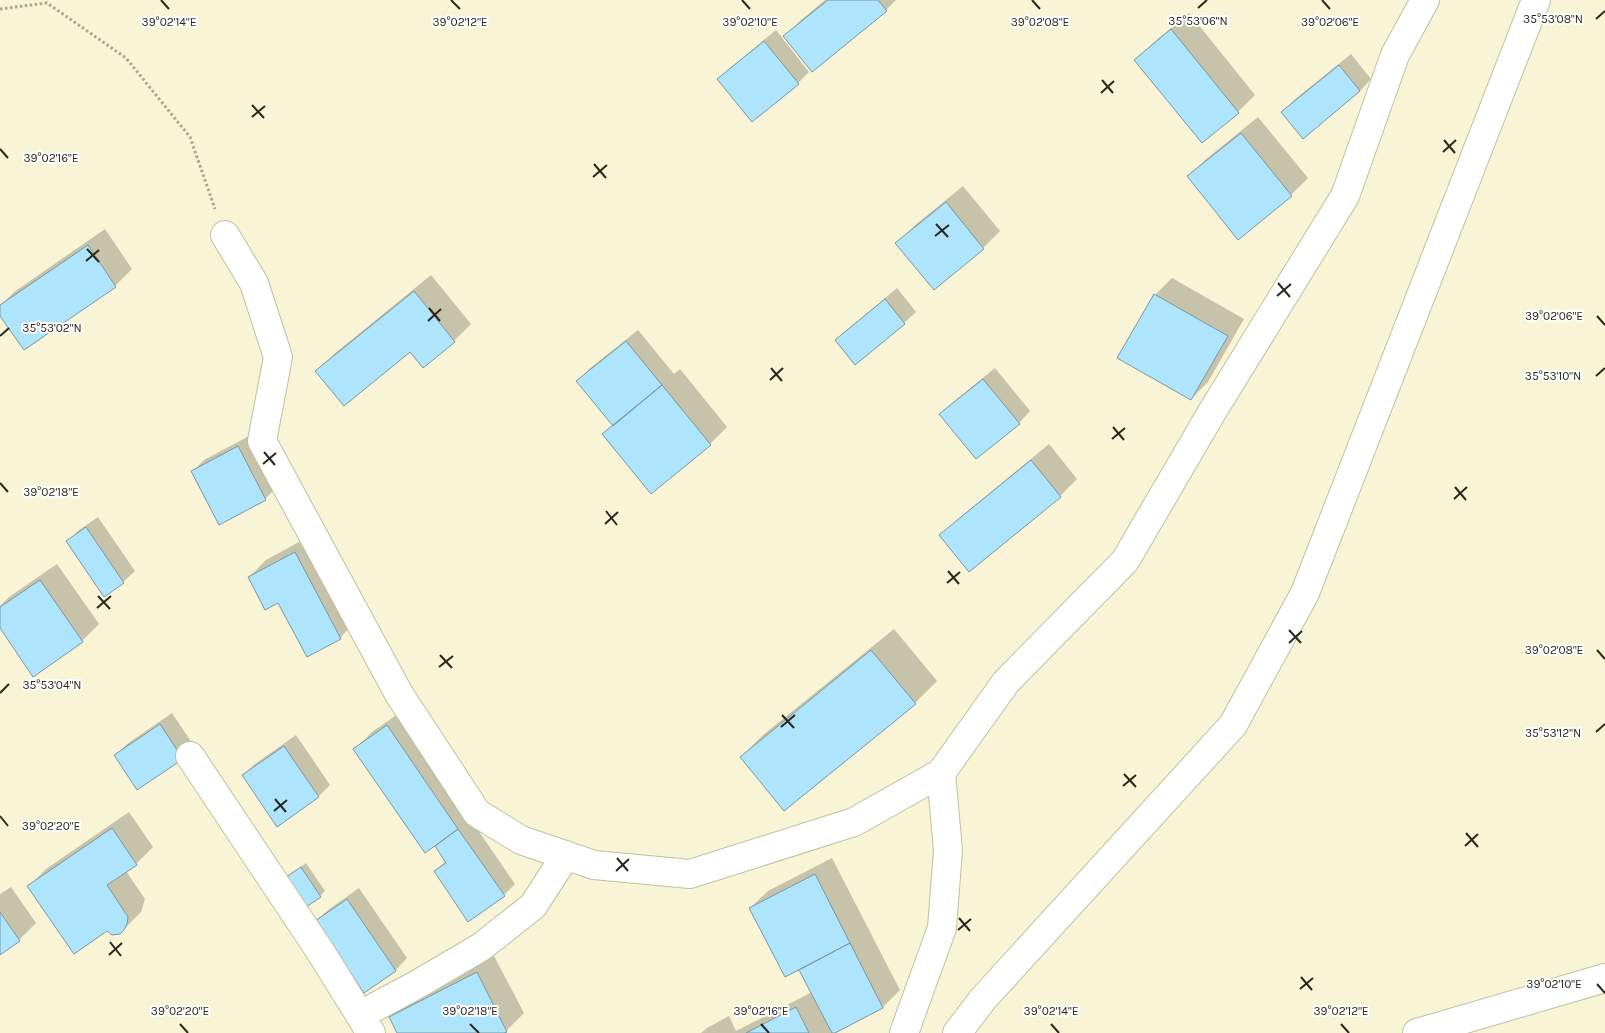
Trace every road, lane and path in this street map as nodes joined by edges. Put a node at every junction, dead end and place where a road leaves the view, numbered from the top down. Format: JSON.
{"nodes":[{"id":1,"x":1425,"y":0,"type":"edge"},
{"id":2,"x":1536,"y":0,"type":"edge"},
{"id":3,"x":0,"y":8,"type":"edge"},
{"id":4,"x":225,"y":235,"type":"joint"},
{"id":5,"x":190,"y":756,"type":"dead end"},
{"id":6,"x":941,"y":773,"type":"junction"},
{"id":7,"x":566,"y":856,"type":"junction"},
{"id":8,"x":1605,"y":978,"type":"edge"},
{"id":9,"x":365,"y":1024,"type":"edge"},
{"id":10,"x":904,"y":1033,"type":"edge"},
{"id":11,"x":956,"y":1033,"type":"edge"},
{"id":12,"x":1417,"y":1033,"type":"edge"}],
"edges":[{"from":1,"to":6,"type":"main road"},
{"from":2,"to":11,"type":"main road"},
{"from":3,"to":4,"type":"path"},
{"from":4,"to":7,"type":"main road"},
{"from":5,"to":9,"type":"main road"},
{"from":6,"to":7,"type":"main road"},
{"from":6,"to":10,"type":"main road"},
{"from":7,"to":9,"type":"main road"},
{"from":8,"to":12,"type":"main road"}]}
